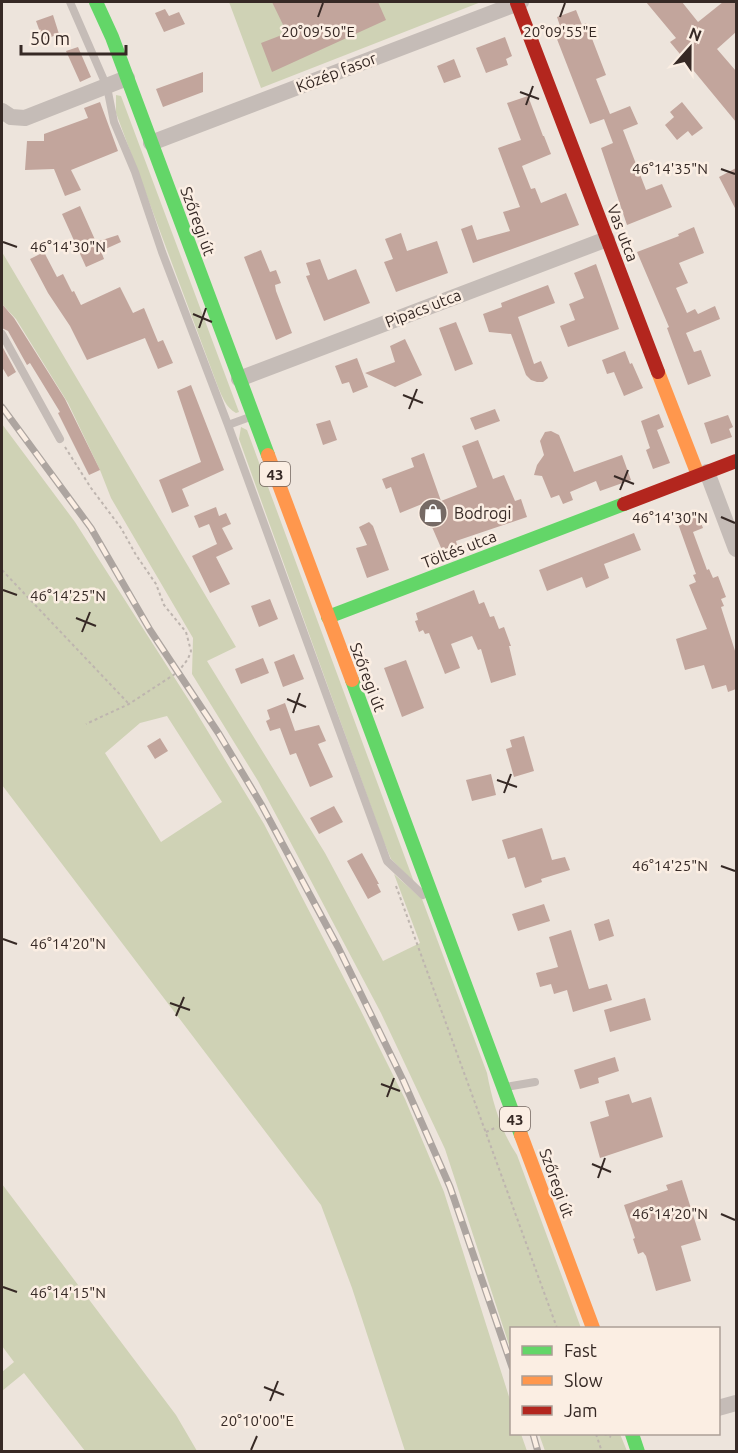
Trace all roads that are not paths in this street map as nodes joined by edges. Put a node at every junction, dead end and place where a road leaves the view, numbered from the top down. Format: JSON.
{"nodes":[{"id":1,"x":70,"y":2,"type":"edge"},
{"id":2,"x":96,"y":2,"type":"edge"},
{"id":3,"x":105,"y":2,"type":"edge"},
{"id":4,"x":519,"y":2,"type":"edge"},
{"id":5,"x":112,"y":37,"type":"junction"},
{"id":6,"x":127,"y":78,"type":"junction"},
{"id":7,"x":107,"y":87,"type":"junction"},
{"id":8,"x":2,"y":111,"type":"edge"},
{"id":9,"x":151,"y":143,"type":"junction"},
{"id":10,"x":607,"y":238,"type":"junction"},
{"id":11,"x":2,"y":334,"type":"edge"},
{"id":12,"x":239,"y":379,"type":"junction"},
{"id":13,"x":253,"y":416,"type":"junction"},
{"id":14,"x":228,"y":425,"type":"junction"},
{"id":15,"x":60,"y":439,"type":"road end"},
{"id":16,"x":736,"y":461,"type":"edge"},
{"id":17,"x":703,"y":473,"type":"junction"},
{"id":18,"x":736,"y":549,"type":"edge"},
{"id":19,"x":328,"y":617,"type":"junction"},
{"id":20,"x":438,"y":910,"type":"junction"},
{"id":21,"x":535,"y":1082,"type":"dead end"},
{"id":22,"x":504,"y":1088,"type":"junction"},
{"id":23,"x":592,"y":1327,"type":"edge"},
{"id":24,"x":736,"y":1403,"type":"edge"},
{"id":25,"x":720,"y":1407,"type":"edge"},
{"id":26,"x":632,"y":1435,"type":"edge"},
{"id":27,"x":638,"y":1452,"type":"edge"}],
"edges":[{"from":1,"to":7,"type":"lane"},
{"from":2,"to":5,"type":"main road","name":"Szőregi út","number":"43"},
{"from":3,"to":5,"type":"main road","name":"Szőregi út","number":"43"},
{"from":4,"to":9,"type":"street","name":"Közép fasor"},
{"from":4,"to":10,"type":"main road","name":"Vas utca"},
{"from":5,"to":6,"type":"main road","name":"Szőregi út","number":"43"},
{"from":6,"to":7,"type":"street"},
{"from":6,"to":9,"type":"main road","name":"Szőregi út","number":"43"},
{"from":7,"to":8,"type":"street"},
{"from":7,"to":14,"type":"lane"},
{"from":9,"to":12,"type":"main road","name":"Szőregi út","number":"43"},
{"from":10,"to":12,"type":"street","name":"Pipacs utca"},
{"from":10,"to":17,"type":"main road","name":"Vas utca"},
{"from":11,"to":15,"type":"lane"},
{"from":12,"to":13,"type":"main road","name":"Szőregi út","number":"43"},
{"from":13,"to":14,"type":"lane"},
{"from":13,"to":19,"type":"main road","name":"Szőregi út","number":"43"},
{"from":14,"to":20,"type":"lane"},
{"from":16,"to":17,"type":"main road","name":"Töltés utca"},
{"from":17,"to":18,"type":"street"},
{"from":17,"to":19,"type":"main road","name":"Töltés utca"},
{"from":19,"to":20,"type":"main road","name":"Szőregi út","number":"43"},
{"from":20,"to":22,"type":"main road","name":"Szőregi út","number":"43"},
{"from":21,"to":22,"type":"lane"},
{"from":22,"to":23,"type":"main road","name":"Szőregi út","number":"43"},
{"from":24,"to":25,"type":"street"},
{"from":26,"to":27,"type":"main road"}]}
